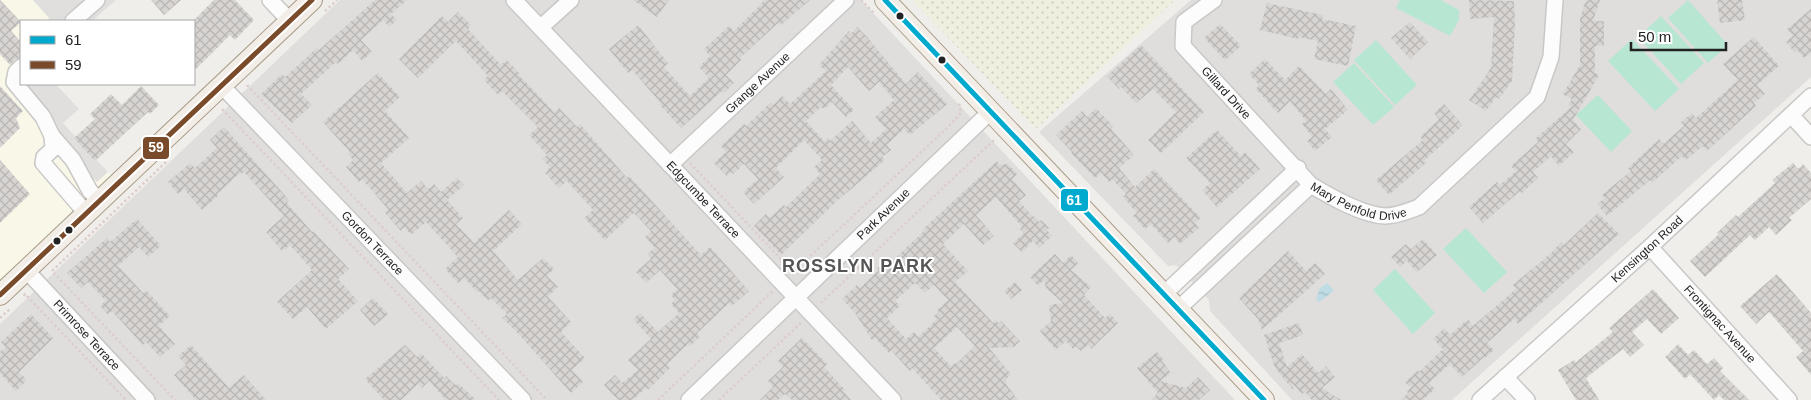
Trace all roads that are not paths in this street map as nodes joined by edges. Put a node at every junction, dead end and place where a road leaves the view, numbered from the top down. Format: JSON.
{"nodes":[{"id":1,"x":97,"y":0,"type":"edge"},
{"id":2,"x":270,"y":0,"type":"edge"},
{"id":3,"x":312,"y":0,"type":"edge"},
{"id":4,"x":514,"y":0,"type":"edge"},
{"id":5,"x":571,"y":0,"type":"edge"},
{"id":6,"x":846,"y":0,"type":"edge"},
{"id":7,"x":885,"y":0,"type":"edge"},
{"id":8,"x":1214,"y":0,"type":"edge"},
{"id":9,"x":1555,"y":0,"type":"edge"},
{"id":10,"x":74,"y":20,"type":"edge"},
{"id":11,"x":290,"y":21,"type":"junction"},
{"id":12,"x":541,"y":27,"type":"junction"},
{"id":13,"x":20,"y":68,"type":"edge"},
{"id":14,"x":225,"y":94,"type":"junction"},
{"id":15,"x":1811,"y":96,"type":"edge"},
{"id":16,"x":990,"y":111,"type":"junction"},
{"id":17,"x":1791,"y":115,"type":"junction"},
{"id":18,"x":52,"y":136,"type":"junction"},
{"id":19,"x":1811,"y":137,"type":"edge"},
{"id":20,"x":670,"y":165,"type":"junction"},
{"id":21,"x":1298,"y":168,"type":"junction"},
{"id":22,"x":1311,"y":184,"type":"junction"},
{"id":23,"x":93,"y":207,"type":"junction"},
{"id":24,"x":1650,"y":247,"type":"junction"},
{"id":25,"x":26,"y":270,"type":"junction"},
{"id":26,"x":1164,"y":294,"type":"junction"},
{"id":27,"x":796,"y":298,"type":"junction"},
{"id":28,"x":10,"y":300,"type":"edge"},
{"id":29,"x":1178,"y":309,"type":"junction"},
{"id":30,"x":1505,"y":377,"type":"junction"},
{"id":31,"x":147,"y":400,"type":"edge"},
{"id":32,"x":523,"y":400,"type":"edge"},
{"id":33,"x":689,"y":400,"type":"edge"},
{"id":34,"x":893,"y":400,"type":"edge"},
{"id":35,"x":1264,"y":400,"type":"edge"},
{"id":36,"x":1480,"y":400,"type":"edge"},
{"id":37,"x":1526,"y":400,"type":"edge"},
{"id":38,"x":1789,"y":400,"type":"edge"}],
"edges":[{"from":1,"to":10,"type":"street"},
{"from":2,"to":11,"type":"street"},
{"from":3,"to":11,"type":"main road"},
{"from":4,"to":12,"type":"street","name":"Edgcumbe Terrace"},
{"from":5,"to":12,"type":"street"},
{"from":6,"to":20,"type":"street","name":"Grange Avenue"},
{"from":7,"to":16,"type":"main road"},
{"from":8,"to":21,"type":"street","name":"Gillard Drive"},
{"from":9,"to":22,"type":"street","name":"Mary Penfold Drive"},
{"from":11,"to":14,"type":"main road"},
{"from":12,"to":20,"type":"street","name":"Edgcumbe Terrace"},
{"from":13,"to":18,"type":"street"},
{"from":14,"to":23,"type":"main road"},
{"from":14,"to":32,"type":"street","name":"Gordon Terrace"},
{"from":15,"to":17,"type":"street","name":"Kensington Road"},
{"from":16,"to":26,"type":"main road"},
{"from":16,"to":27,"type":"street","name":"Park Avenue"},
{"from":17,"to":19,"type":"street"},
{"from":17,"to":24,"type":"street","name":"Kensington Road"},
{"from":18,"to":23,"type":"street"},
{"from":18,"to":23,"type":"street"},
{"from":20,"to":27,"type":"street","name":"Edgcumbe Terrace"},
{"from":21,"to":22,"type":"street","name":"Gillard Drive"},
{"from":21,"to":26,"type":"street"},
{"from":22,"to":29,"type":"street","name":"Mary Penfold Drive"},
{"from":23,"to":25,"type":"main road"},
{"from":24,"to":30,"type":"street","name":"Kensington Road"},
{"from":24,"to":38,"type":"street","name":"Frontignac Avenue"},
{"from":25,"to":28,"type":"main road"},
{"from":25,"to":31,"type":"street","name":"Primrose Terrace"},
{"from":26,"to":29,"type":"main road"},
{"from":27,"to":33,"type":"street","name":"Park Avenue"},
{"from":27,"to":34,"type":"street","name":"Edgcumbe Terrace"},
{"from":29,"to":35,"type":"main road"},
{"from":30,"to":36,"type":"street","name":"Kensington Road"},
{"from":30,"to":37,"type":"street"}]}
